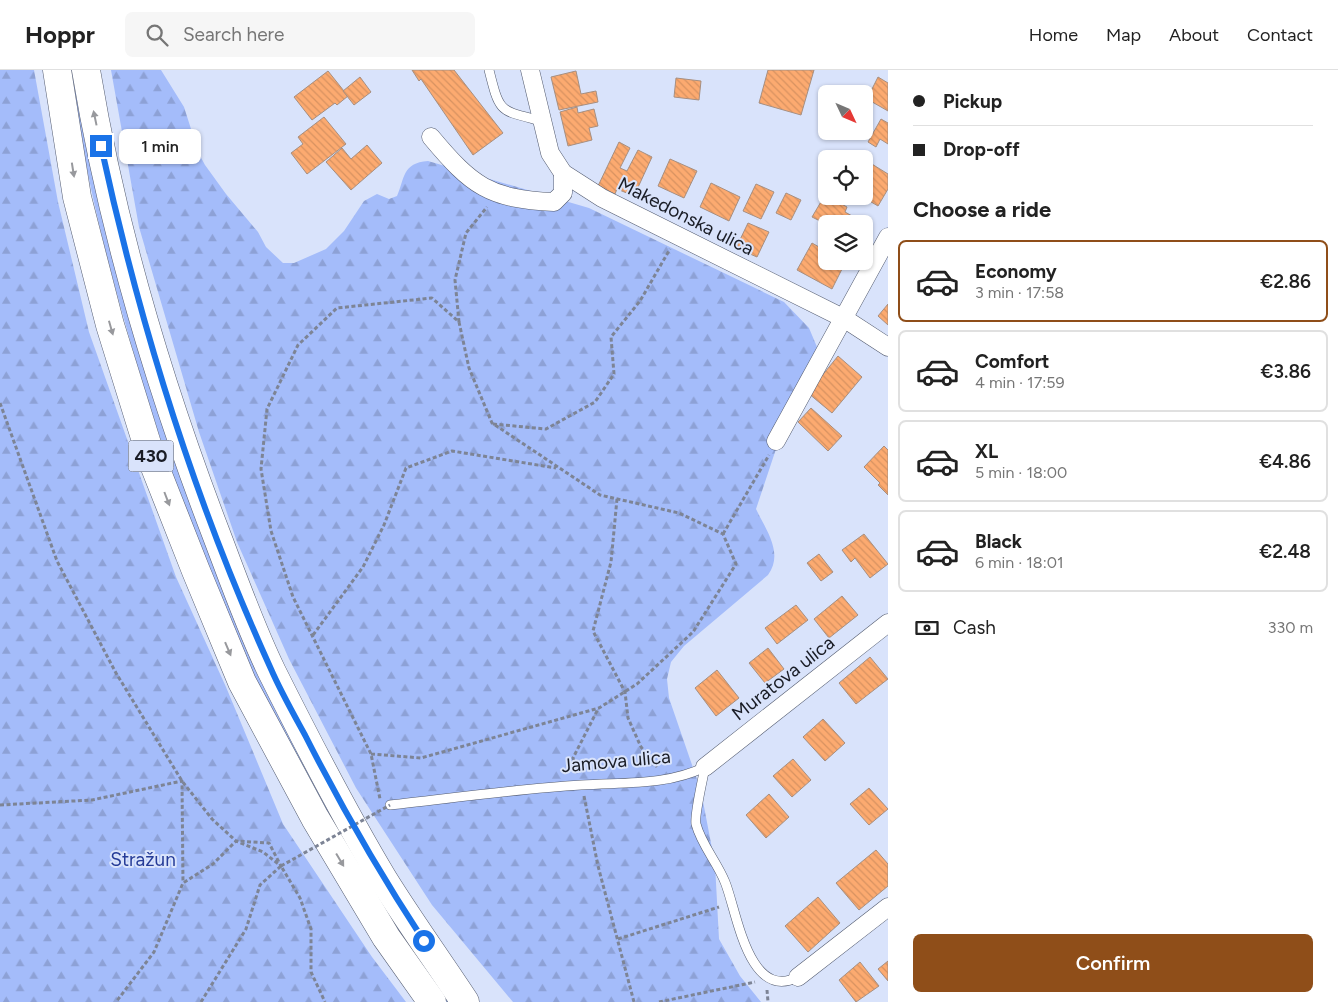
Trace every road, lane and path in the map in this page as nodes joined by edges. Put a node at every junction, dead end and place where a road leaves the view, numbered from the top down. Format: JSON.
{"nodes":[{"id":1,"x":57,"y":70,"type":"edge"},
{"id":2,"x":86,"y":70,"type":"edge"},
{"id":3,"x":489,"y":70,"type":"edge"},
{"id":4,"x":530,"y":70,"type":"edge"},
{"id":5,"x":542,"y":120,"type":"junction"},
{"id":6,"x":431,"y":137,"type":"dead end"},
{"id":7,"x":563,"y":173,"type":"junction"},
{"id":8,"x":496,"y":194,"type":"junction"},
{"id":9,"x":678,"y":236,"type":"junction"},
{"id":10,"x":888,"y":237,"type":"edge"},
{"id":11,"x":844,"y":319,"type":"junction"},
{"id":12,"x":459,"y":322,"type":"junction"},
{"id":13,"x":888,"y":347,"type":"edge"},
{"id":14,"x":0,"y":403,"type":"edge"},
{"id":15,"x":492,"y":424,"type":"junction"},
{"id":16,"x":776,"y":441,"type":"joint"},
{"id":17,"x":558,"y":468,"type":"junction"},
{"id":18,"x":617,"y":499,"type":"junction"},
{"id":19,"x":723,"y":534,"type":"junction"},
{"id":20,"x":888,"y":623,"type":"edge"},
{"id":21,"x":312,"y":635,"type":"junction"},
{"id":22,"x":625,"y":692,"type":"junction"},
{"id":23,"x":599,"y":708,"type":"junction"},
{"id":24,"x":371,"y":754,"type":"junction"},
{"id":25,"x":705,"y":767,"type":"junction"},
{"id":26,"x":667,"y":780,"type":"junction"},
{"id":27,"x":182,"y":781,"type":"junction"},
{"id":28,"x":581,"y":785,"type":"junction"},
{"id":29,"x":0,"y":804,"type":"edge"},
{"id":30,"x":386,"y":807,"type":"junction"},
{"id":31,"x":236,"y":841,"type":"junction"},
{"id":32,"x":281,"y":866,"type":"junction"},
{"id":33,"x":183,"y":883,"type":"junction"},
{"id":34,"x":733,"y":903,"type":"junction"},
{"id":35,"x":888,"y":907,"type":"edge"},
{"id":36,"x":618,"y":940,"type":"junction"},
{"id":37,"x":798,"y":977,"type":"joint"},
{"id":38,"x":766,"y":980,"type":"junction"},
{"id":39,"x":116,"y":1002,"type":"edge"},
{"id":40,"x":201,"y":1002,"type":"edge"},
{"id":41,"x":325,"y":1002,"type":"edge"},
{"id":42,"x":432,"y":1002,"type":"edge"},
{"id":43,"x":465,"y":1002,"type":"edge"},
{"id":44,"x":634,"y":1002,"type":"edge"},
{"id":45,"x":659,"y":1002,"type":"edge"}],
"edges":[{"from":1,"to":42,"type":"highway","number":"430","one_way":true},
{"from":43,"to":2,"type":"highway","number":"430","one_way":true},
{"from":3,"to":5,"type":"lane"},
{"from":4,"to":5,"type":"street","name":"Makedonska ulica"},
{"from":5,"to":7,"type":"street","name":"Makedonska ulica"},
{"from":6,"to":8,"type":"street"},
{"from":7,"to":8,"type":"street"},
{"from":7,"to":9,"type":"street","name":"Makedonska ulica"},
{"from":8,"to":12,"type":"path"},
{"from":9,"to":11,"type":"street","name":"Makedonska ulica"},
{"from":9,"to":15,"type":"path"},
{"from":10,"to":11,"type":"street"},
{"from":11,"to":13,"type":"street","name":"Makedonska ulica"},
{"from":11,"to":16,"type":"street"},
{"from":12,"to":15,"type":"path"},
{"from":12,"to":21,"type":"path"},
{"from":14,"to":27,"type":"path"},
{"from":15,"to":17,"type":"path"},
{"from":16,"to":19,"type":"path"},
{"from":17,"to":18,"type":"path"},
{"from":17,"to":21,"type":"path"},
{"from":18,"to":19,"type":"path"},
{"from":18,"to":22,"type":"path"},
{"from":19,"to":22,"type":"path"},
{"from":20,"to":25,"type":"street","name":"Muratova ulica"},
{"from":21,"to":24,"type":"path"},
{"from":22,"to":23,"type":"path"},
{"from":22,"to":26,"type":"path"},
{"from":23,"to":24,"type":"path"},
{"from":23,"to":28,"type":"path"},
{"from":24,"to":30,"type":"path"},
{"from":25,"to":26,"type":"lane","name":"Jamova ulica"},
{"from":25,"to":34,"type":"lane"},
{"from":26,"to":28,"type":"lane","name":"Jamova ulica"},
{"from":27,"to":29,"type":"path"},
{"from":27,"to":31,"type":"path"},
{"from":27,"to":33,"type":"path"},
{"from":28,"to":30,"type":"lane","name":"Jamova ulica"},
{"from":28,"to":36,"type":"path"},
{"from":30,"to":32,"type":"path","bridge":true},
{"from":31,"to":32,"type":"path"},
{"from":31,"to":32,"type":"path"},
{"from":31,"to":33,"type":"path"},
{"from":32,"to":40,"type":"path"},
{"from":32,"to":41,"type":"path"},
{"from":33,"to":39,"type":"path"},
{"from":34,"to":36,"type":"path"},
{"from":34,"to":38,"type":"lane"},
{"from":35,"to":37,"type":"street"},
{"from":36,"to":44,"type":"path"},
{"from":37,"to":38,"type":"lane"},
{"from":38,"to":45,"type":"path"}]}
